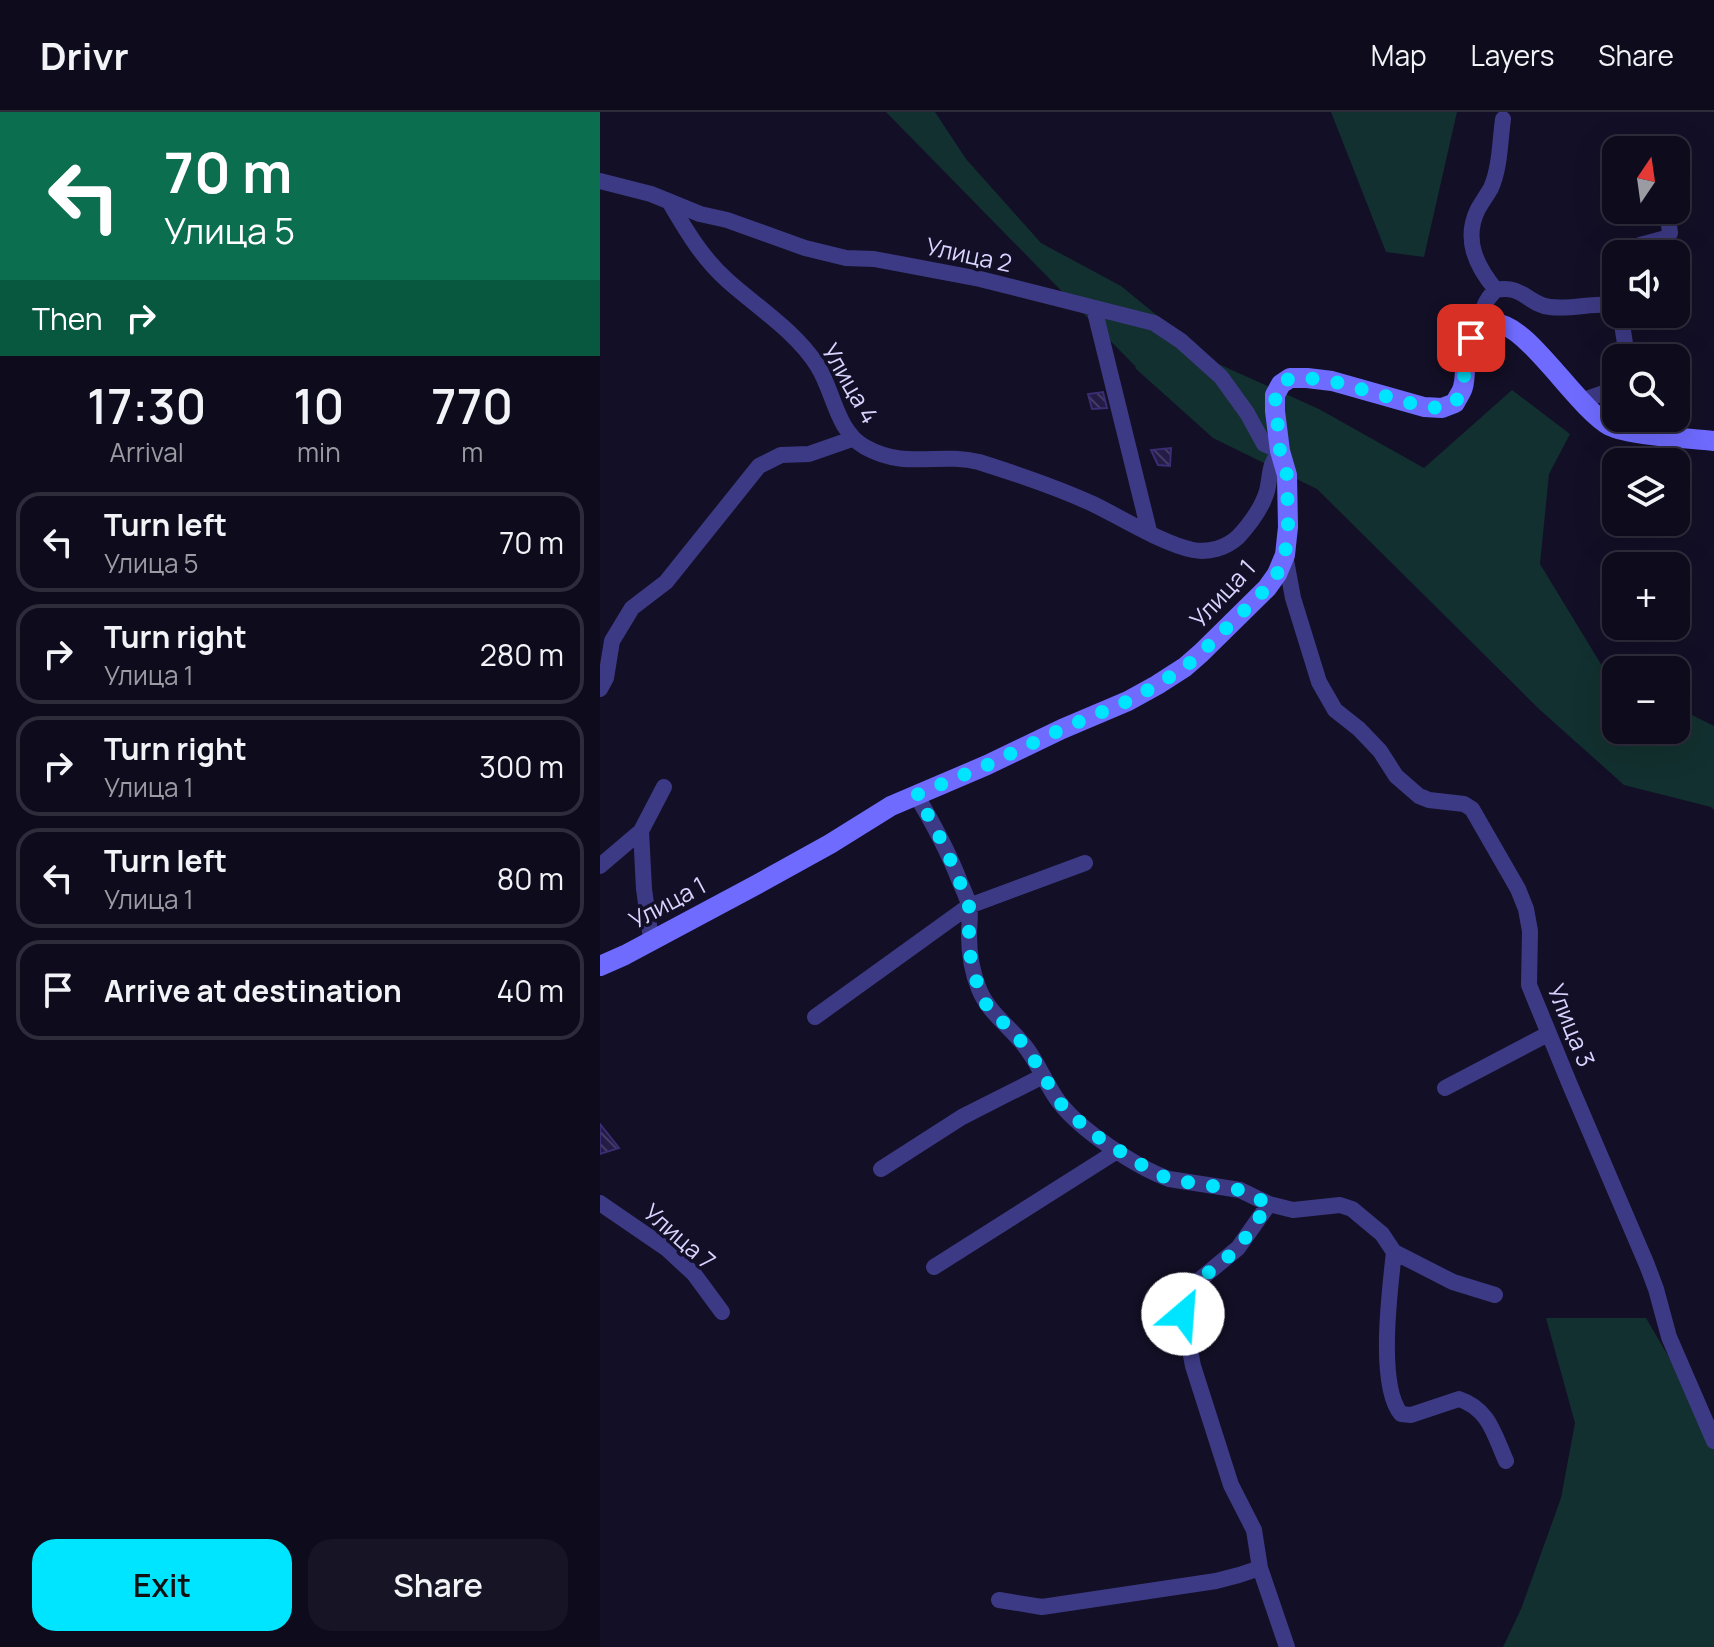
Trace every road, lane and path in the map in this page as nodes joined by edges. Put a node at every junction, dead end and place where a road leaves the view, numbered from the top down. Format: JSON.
{"nodes":[{"id":1,"x":1503,"y":119,"type":"dead end"},
{"id":2,"x":600,"y":181,"type":"edge"},
{"id":3,"x":670,"y":203,"type":"junction"},
{"id":4,"x":1669,"y":224,"type":"edge"},
{"id":5,"x":1659,"y":240,"type":"edge"},
{"id":6,"x":1496,"y":290,"type":"junction"},
{"id":7,"x":1602,"y":305,"type":"edge"},
{"id":8,"x":1096,"y":316,"type":"dead end"},
{"id":9,"x":1479,"y":329,"type":"junction"},
{"id":10,"x":1602,"y":394,"type":"edge"},
{"id":11,"x":1581,"y":401,"type":"junction"},
{"id":12,"x":852,"y":439,"type":"junction"},
{"id":13,"x":1714,"y":441,"type":"edge"},
{"id":14,"x":1280,"y":451,"type":"junction"},
{"id":15,"x":1149,"y":531,"type":"junction"},
{"id":16,"x":1285,"y":555,"type":"junction"},
{"id":17,"x":600,"y":689,"type":"edge"},
{"id":18,"x":664,"y":787,"type":"dead end"},
{"id":19,"x":916,"y":795,"type":"junction"},
{"id":20,"x":641,"y":831,"type":"junction"},
{"id":21,"x":1085,"y":863,"type":"dead end"},
{"id":22,"x":600,"y":866,"type":"edge"},
{"id":23,"x":969,"y":906,"type":"junction"},
{"id":24,"x":651,"y":939,"type":"junction"},
{"id":25,"x":600,"y":966,"type":"edge"},
{"id":26,"x":815,"y":1017,"type":"dead end"},
{"id":27,"x":1548,"y":1034,"type":"junction"},
{"id":28,"x":1043,"y":1076,"type":"junction"},
{"id":29,"x":1445,"y":1088,"type":"dead end"},
{"id":30,"x":1117,"y":1151,"type":"junction"},
{"id":31,"x":881,"y":1169,"type":"dead end"},
{"id":32,"x":600,"y":1203,"type":"edge"},
{"id":33,"x":1269,"y":1204,"type":"junction"},
{"id":34,"x":1394,"y":1252,"type":"junction"},
{"id":35,"x":934,"y":1267,"type":"dead end"},
{"id":36,"x":1495,"y":1295,"type":"dead end"},
{"id":37,"x":722,"y":1312,"type":"dead end"},
{"id":38,"x":1714,"y":1441,"type":"edge"},
{"id":39,"x":1506,"y":1461,"type":"dead end"},
{"id":40,"x":1260,"y":1568,"type":"junction"},
{"id":41,"x":999,"y":1600,"type":"dead end"},
{"id":42,"x":1287,"y":1647,"type":"edge"}],
"edges":[{"from":1,"to":6,"type":"street"},
{"from":2,"to":3,"type":"street","name":"Улица 2"},
{"from":3,"to":12,"type":"street","name":"Улица 4"},
{"from":3,"to":14,"type":"street","name":"Улица 2"},
{"from":4,"to":5,"type":"street"},
{"from":6,"to":7,"type":"street"},
{"from":6,"to":9,"type":"street"},
{"from":8,"to":15,"type":"street"},
{"from":9,"to":11,"type":"main road"},
{"from":9,"to":14,"type":"main road","name":"Улица 1"},
{"from":10,"to":11,"type":"street"},
{"from":11,"to":13,"type":"main road"},
{"from":12,"to":15,"type":"street","name":"Улица 4"},
{"from":12,"to":17,"type":"street"},
{"from":14,"to":15,"type":"street","name":"Улица 4"},
{"from":14,"to":16,"type":"main road","name":"Улица 1"},
{"from":16,"to":19,"type":"main road","name":"Улица 1"},
{"from":16,"to":27,"type":"street","name":"Улица 3"},
{"from":18,"to":20,"type":"street"},
{"from":19,"to":23,"type":"street"},
{"from":19,"to":24,"type":"main road","name":"Улица 1"},
{"from":20,"to":22,"type":"street"},
{"from":20,"to":24,"type":"street"},
{"from":21,"to":23,"type":"street"},
{"from":23,"to":26,"type":"street"},
{"from":23,"to":28,"type":"street"},
{"from":24,"to":25,"type":"main road","name":"Улица 1"},
{"from":27,"to":29,"type":"street"},
{"from":27,"to":38,"type":"street","name":"Улица 3"},
{"from":28,"to":30,"type":"street"},
{"from":28,"to":31,"type":"street"},
{"from":30,"to":33,"type":"street"},
{"from":30,"to":35,"type":"street"},
{"from":32,"to":37,"type":"street","name":"Улица 7"},
{"from":33,"to":34,"type":"street"},
{"from":33,"to":40,"type":"street"},
{"from":34,"to":36,"type":"street"},
{"from":34,"to":39,"type":"street"},
{"from":40,"to":41,"type":"street"},
{"from":40,"to":42,"type":"street"}]}
